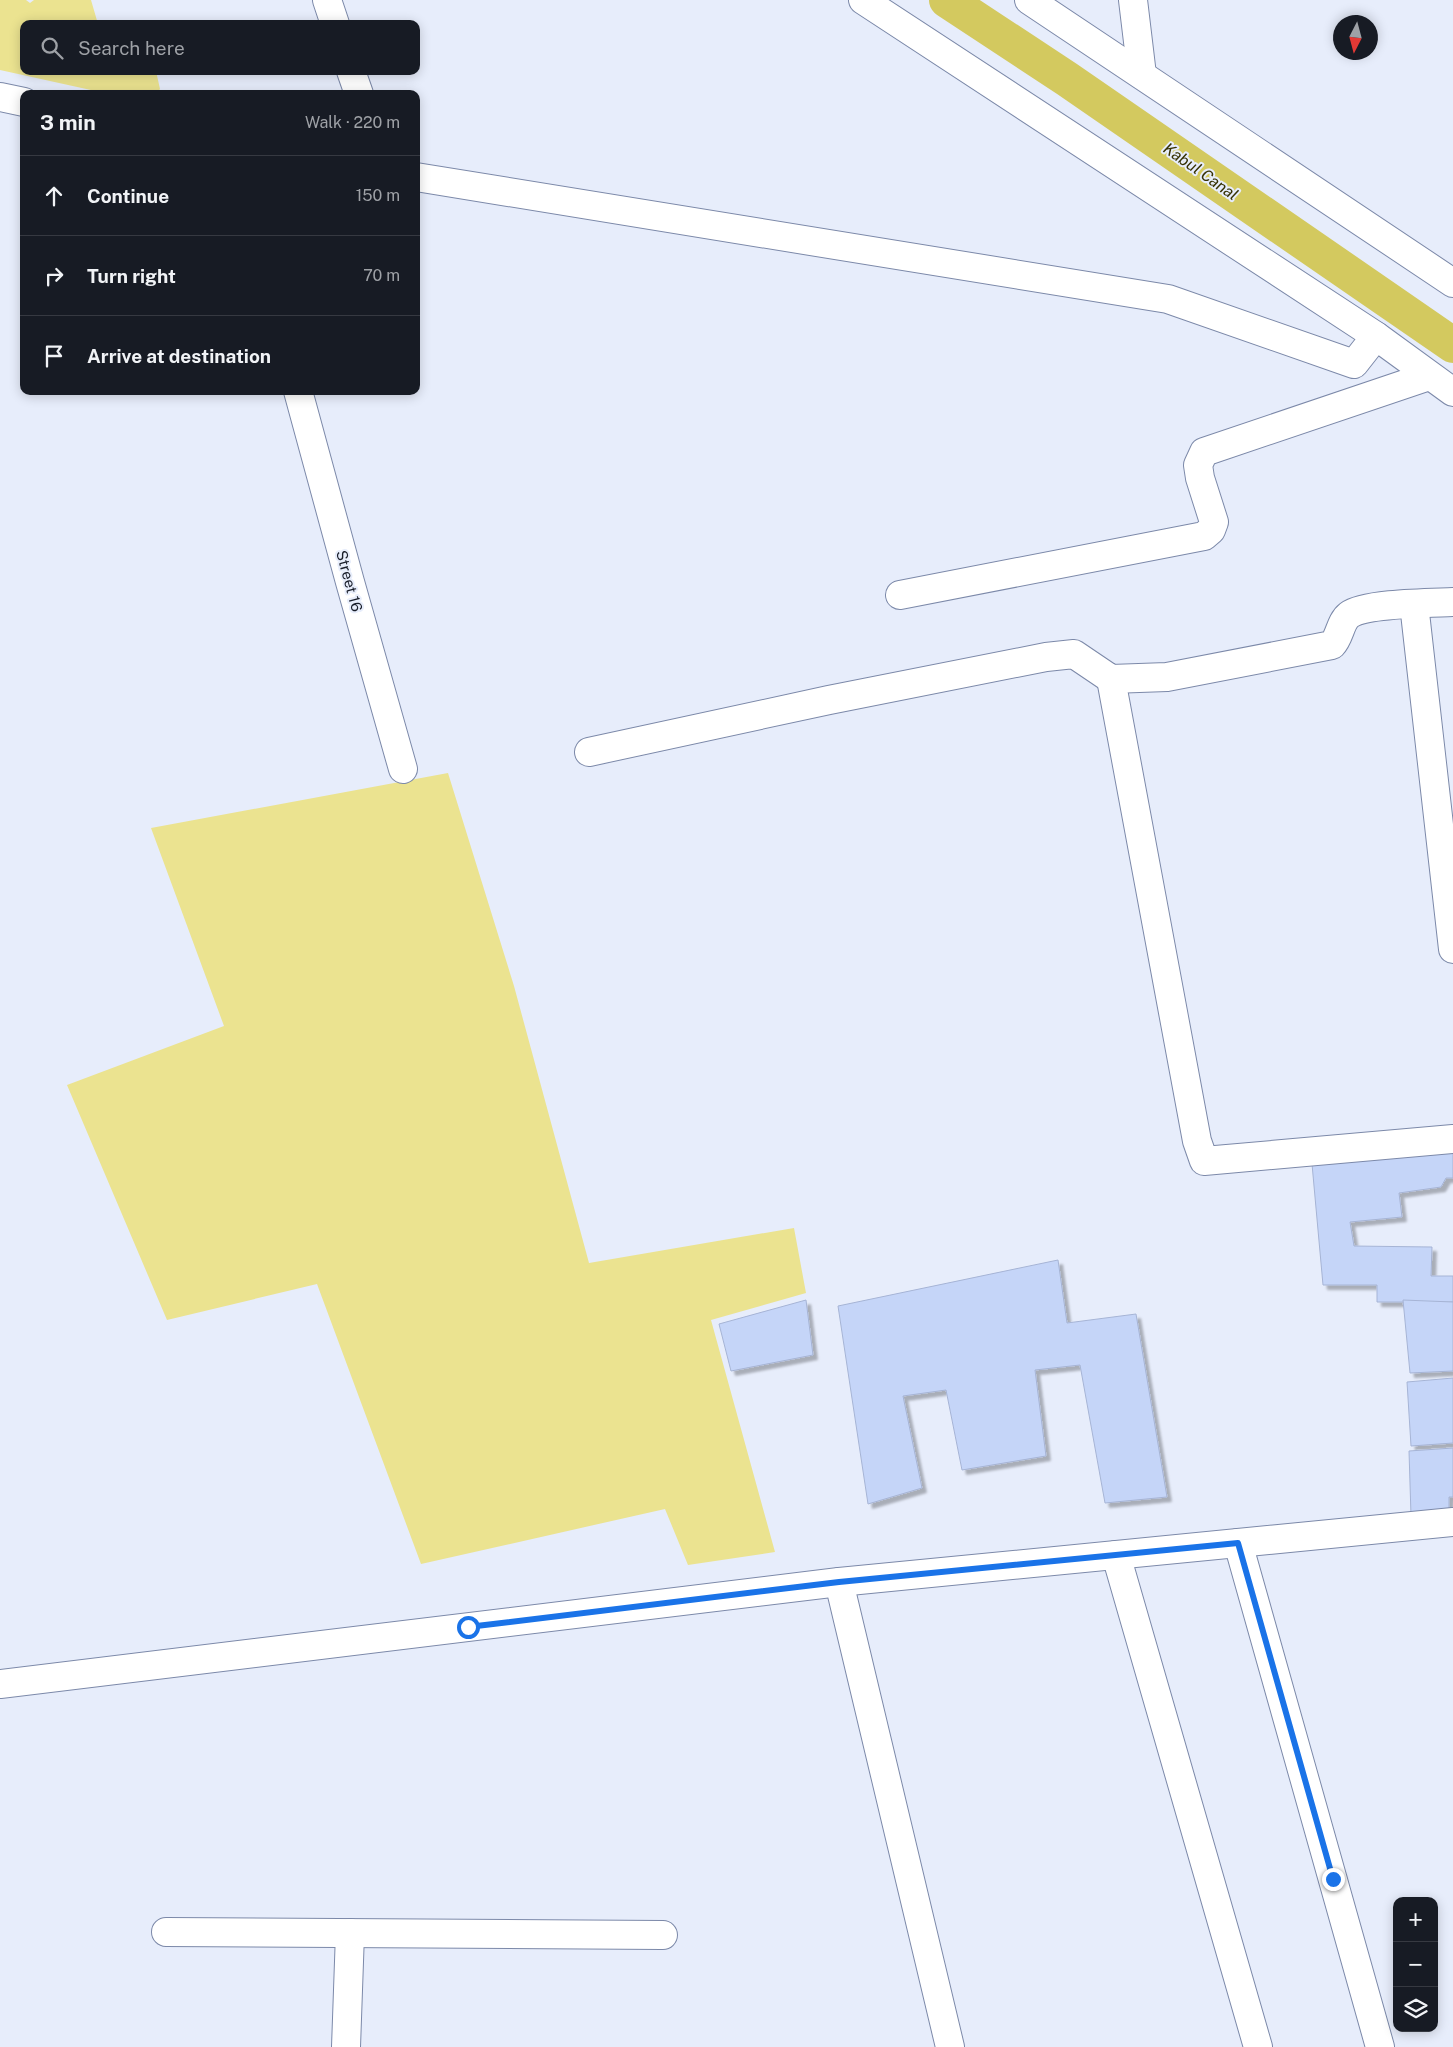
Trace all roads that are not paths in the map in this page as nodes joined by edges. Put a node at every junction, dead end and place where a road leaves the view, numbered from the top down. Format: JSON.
{"nodes":[{"id":1,"x":326,"y":0,"type":"edge"},
{"id":2,"x":863,"y":0,"type":"edge"},
{"id":3,"x":1029,"y":0,"type":"edge"},
{"id":4,"x":1133,"y":0,"type":"edge"},
{"id":5,"x":334,"y":20,"type":"edge"},
{"id":6,"x":352,"y":75,"type":"edge"},
{"id":7,"x":1142,"y":75,"type":"junction"},
{"id":8,"x":358,"y":90,"type":"edge"},
{"id":9,"x":0,"y":97,"type":"edge"},
{"id":10,"x":20,"y":101,"type":"edge"},
{"id":11,"x":420,"y":178,"type":"edge"},
{"id":12,"x":1453,"y":283,"type":"edge"},
{"id":13,"x":1376,"y":336,"type":"junction"},
{"id":14,"x":1429,"y":376,"type":"junction"},
{"id":15,"x":1453,"y":392,"type":"edge"},
{"id":16,"x":299,"y":395,"type":"edge"},
{"id":17,"x":900,"y":595,"type":"dead end"},
{"id":18,"x":1453,"y":602,"type":"edge"},
{"id":19,"x":1414,"y":604,"type":"junction"},
{"id":20,"x":1111,"y":679,"type":"junction"},
{"id":21,"x":589,"y":752,"type":"dead end"},
{"id":22,"x":403,"y":769,"type":"dead end"},
{"id":23,"x":1453,"y":949,"type":"edge"},
{"id":24,"x":1453,"y":1139,"type":"edge"},
{"id":25,"x":1453,"y":1522,"type":"edge"},
{"id":26,"x":1238,"y":1543,"type":"junction"},
{"id":27,"x":1116,"y":1555,"type":"junction"},
{"id":28,"x":839,"y":1582,"type":"junction"},
{"id":29,"x":0,"y":1684,"type":"edge"},
{"id":30,"x":166,"y":1932,"type":"dead end"},
{"id":31,"x":350,"y":1933,"type":"junction"},
{"id":32,"x":663,"y":1935,"type":"dead end"},
{"id":33,"x":346,"y":2047,"type":"edge"},
{"id":34,"x":950,"y":2047,"type":"edge"},
{"id":35,"x":1258,"y":2047,"type":"edge"},
{"id":36,"x":1380,"y":2047,"type":"edge"}],
"edges":[{"from":1,"to":5,"type":"street"},
{"from":2,"to":13,"type":"street"},
{"from":3,"to":7,"type":"street"},
{"from":4,"to":7,"type":"street"},
{"from":6,"to":8,"type":"street"},
{"from":7,"to":12,"type":"street"},
{"from":9,"to":10,"type":"street"},
{"from":11,"to":13,"type":"street"},
{"from":13,"to":14,"type":"street"},
{"from":14,"to":15,"type":"street"},
{"from":14,"to":17,"type":"street"},
{"from":16,"to":22,"type":"street","name":"Street 16"},
{"from":18,"to":19,"type":"street"},
{"from":19,"to":20,"type":"street"},
{"from":19,"to":23,"type":"street"},
{"from":20,"to":21,"type":"street"},
{"from":20,"to":24,"type":"street"},
{"from":25,"to":26,"type":"street"},
{"from":26,"to":27,"type":"street"},
{"from":26,"to":36,"type":"street"},
{"from":27,"to":28,"type":"street"},
{"from":27,"to":35,"type":"street"},
{"from":28,"to":29,"type":"street"},
{"from":28,"to":34,"type":"street"},
{"from":30,"to":31,"type":"street"},
{"from":31,"to":32,"type":"street"},
{"from":31,"to":33,"type":"street"}]}
